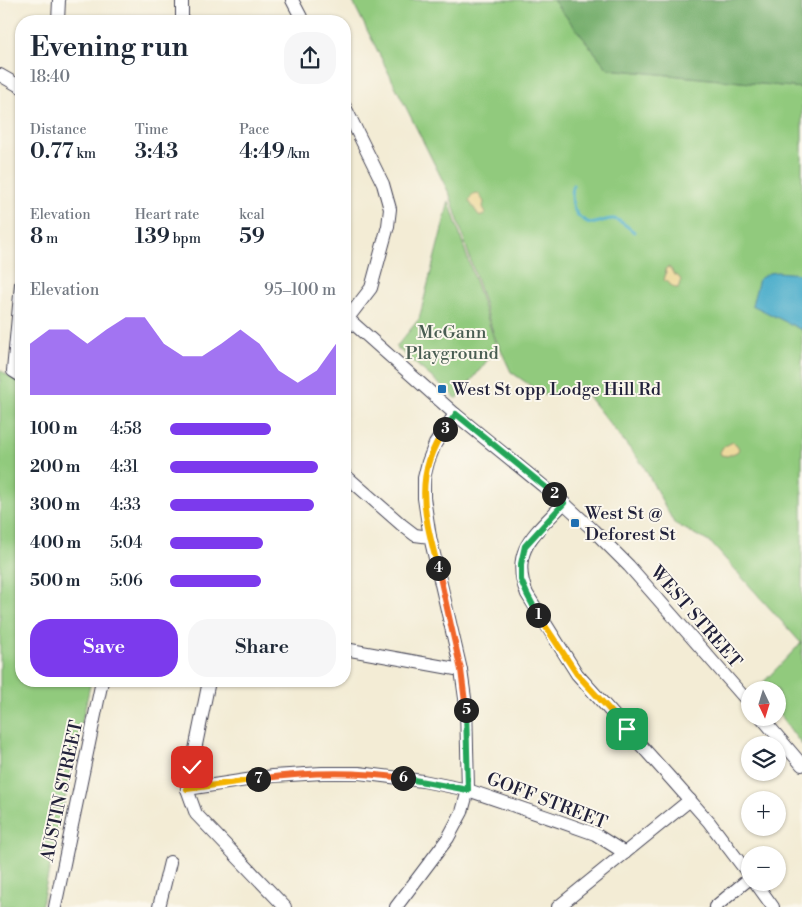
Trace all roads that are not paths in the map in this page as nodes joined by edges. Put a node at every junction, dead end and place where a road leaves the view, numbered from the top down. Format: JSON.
{"nodes":[{"id":1,"x":59,"y":0,"type":"edge"},
{"id":2,"x":182,"y":0,"type":"edge"},
{"id":3,"x":292,"y":0,"type":"edge"},
{"id":4,"x":58,"y":15,"type":"edge"},
{"id":5,"x":182,"y":15,"type":"edge"},
{"id":6,"x":300,"y":15,"type":"edge"},
{"id":7,"x":0,"y":75,"type":"edge"},
{"id":8,"x":15,"y":84,"type":"edge"},
{"id":9,"x":351,"y":118,"type":"edge"},
{"id":10,"x":351,"y":311,"type":"edge"},
{"id":11,"x":351,"y":321,"type":"edge"},
{"id":12,"x":456,"y":414,"type":"junction"},
{"id":13,"x":351,"y":480,"type":"edge"},
{"id":14,"x":564,"y":503,"type":"junction"},
{"id":15,"x":430,"y":537,"type":"junction"},
{"id":16,"x":351,"y":650,"type":"edge"},
{"id":17,"x":461,"y":670,"type":"junction"},
{"id":18,"x":101,"y":687,"type":"edge"},
{"id":19,"x":208,"y":687,"type":"edge"},
{"id":20,"x":741,"y":694,"type":"edge"},
{"id":21,"x":769,"y":726,"type":"edge"},
{"id":22,"x":802,"y":765,"type":"edge"},
{"id":23,"x":187,"y":789,"type":"junction"},
{"id":24,"x":468,"y":790,"type":"junction"},
{"id":25,"x":690,"y":800,"type":"junction"},
{"id":26,"x":625,"y":853,"type":"junction"},
{"id":27,"x":170,"y":862,"type":"dead end"},
{"id":28,"x":741,"y":865,"type":"edge"},
{"id":29,"x":741,"y":885,"type":"edge"},
{"id":30,"x":761,"y":891,"type":"edge"},
{"id":31,"x":55,"y":907,"type":"edge"},
{"id":32,"x":159,"y":907,"type":"edge"},
{"id":33,"x":285,"y":907,"type":"edge"},
{"id":34,"x":396,"y":907,"type":"edge"},
{"id":35,"x":558,"y":907,"type":"edge"},
{"id":36,"x":715,"y":907,"type":"edge"},
{"id":37,"x":773,"y":907,"type":"edge"}],
"edges":[{"from":1,"to":4,"type":"street"},
{"from":2,"to":5,"type":"street"},
{"from":3,"to":6,"type":"street"},
{"from":7,"to":8,"type":"street"},
{"from":9,"to":10,"type":"street"},
{"from":11,"to":12,"type":"street","name":"WEST STREET"},
{"from":12,"to":14,"type":"street","name":"WEST STREET"},
{"from":12,"to":15,"type":"street"},
{"from":13,"to":15,"type":"street"},
{"from":14,"to":20,"type":"street","name":"WEST STREET"},
{"from":14,"to":25,"type":"street"},
{"from":15,"to":17,"type":"street"},
{"from":16,"to":17,"type":"street"},
{"from":17,"to":24,"type":"street"},
{"from":18,"to":31,"type":"street","name":"AUSTIN STREET"},
{"from":19,"to":23,"type":"street"},
{"from":21,"to":22,"type":"street"},
{"from":23,"to":24,"type":"street","name":"GOFF STREET"},
{"from":23,"to":33,"type":"street"},
{"from":24,"to":26,"type":"street","name":"GOFF STREET"},
{"from":24,"to":34,"type":"street"},
{"from":25,"to":26,"type":"street"},
{"from":25,"to":28,"type":"street"},
{"from":26,"to":35,"type":"street"},
{"from":27,"to":32,"type":"street"},
{"from":29,"to":36,"type":"street"},
{"from":30,"to":37,"type":"street"}]}
